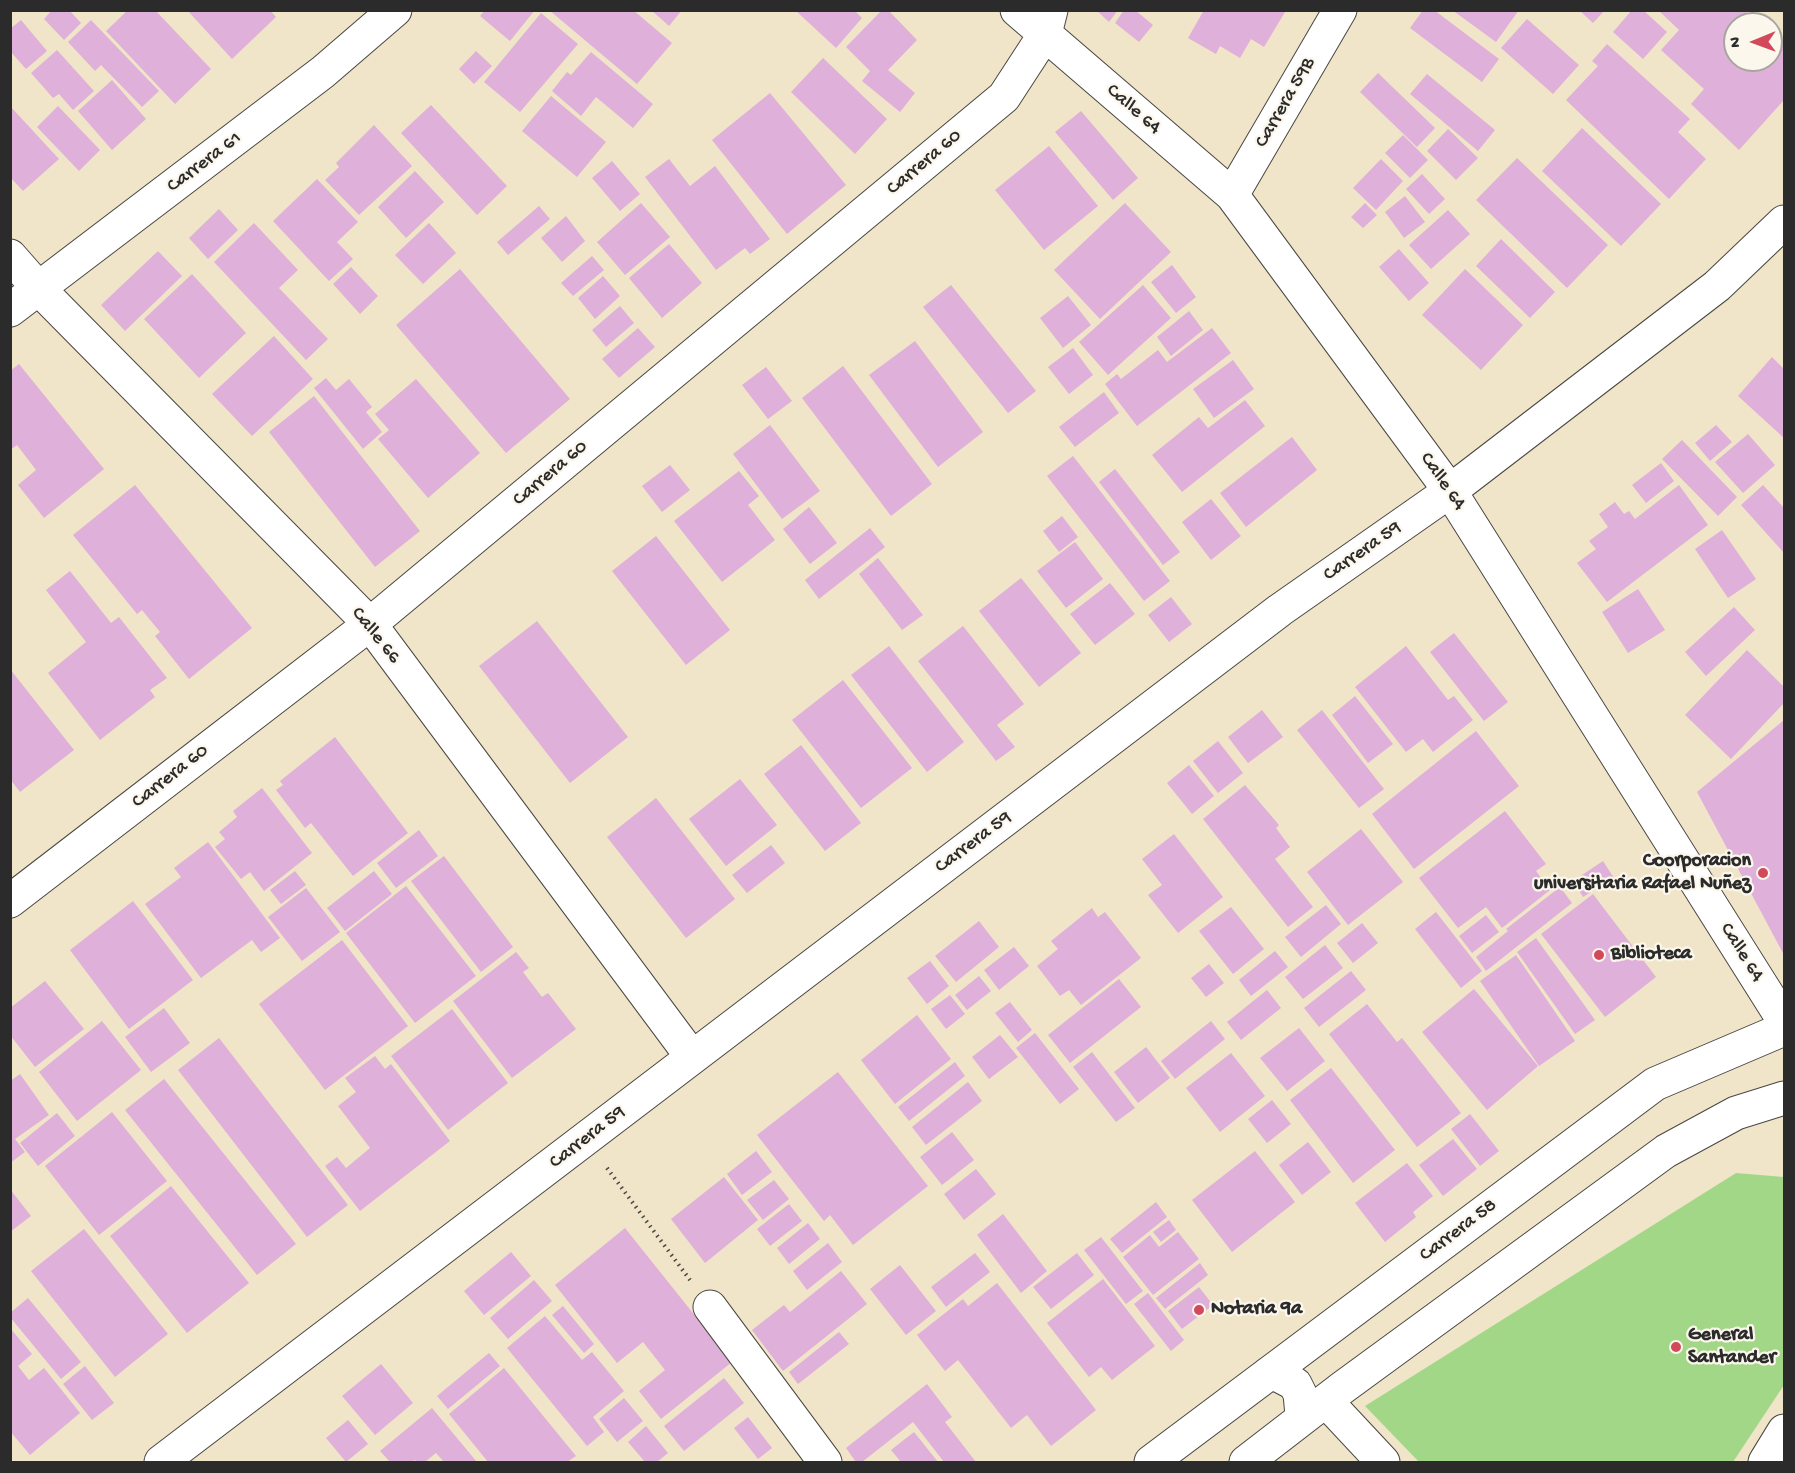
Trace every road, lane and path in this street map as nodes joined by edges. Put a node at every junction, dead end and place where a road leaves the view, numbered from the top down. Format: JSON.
{"nodes":[{"id":1,"x":395,"y":10,"type":"edge"},
{"id":2,"x":1017,"y":10,"type":"edge"},
{"id":3,"x":1340,"y":10,"type":"edge"},
{"id":4,"x":1048,"y":22,"type":"edge"},
{"id":5,"x":1232,"y":195,"type":"junction"},
{"id":6,"x":1785,"y":222,"type":"edge"},
{"id":7,"x":10,"y":256,"type":"edge"},
{"id":8,"x":39,"y":289,"type":"junction"},
{"id":9,"x":10,"y":310,"type":"edge"},
{"id":10,"x":1450,"y":491,"type":"junction"},
{"id":11,"x":370,"y":624,"type":"junction"},
{"id":12,"x":10,"y":901,"type":"edge"},
{"id":13,"x":1785,"y":1021,"type":"edge"},
{"id":14,"x":1785,"y":1029,"type":"edge"},
{"id":15,"x":692,"y":1057,"type":"junction"},
{"id":16,"x":1785,"y":1098,"type":"edge"},
{"id":17,"x":586,"y":1140,"type":"junction"},
{"id":18,"x":710,"y":1307,"type":"joint"},
{"id":19,"x":1306,"y":1346,"type":"junction"},
{"id":20,"x":1268,"y":1374,"type":"junction"},
{"id":21,"x":1334,"y":1394,"type":"junction"},
{"id":22,"x":1299,"y":1421,"type":"junction"},
{"id":23,"x":1785,"y":1431,"type":"edge"},
{"id":24,"x":161,"y":1462,"type":"edge"},
{"id":25,"x":825,"y":1462,"type":"edge"},
{"id":26,"x":1151,"y":1462,"type":"edge"},
{"id":27,"x":1246,"y":1462,"type":"edge"},
{"id":28,"x":1383,"y":1462,"type":"edge"},
{"id":29,"x":1765,"y":1462,"type":"edge"}],
"edges":[{"from":1,"to":8,"type":"street","name":"Carrera 61"},
{"from":2,"to":4,"type":"street","name":"Calle 64"},
{"from":3,"to":5,"type":"street","name":"Carrera 59B"},
{"from":4,"to":5,"type":"street","name":"Calle 64"},
{"from":4,"to":11,"type":"street","name":"Carrera 60"},
{"from":5,"to":10,"type":"street","name":"Calle 64"},
{"from":6,"to":10,"type":"street","name":"Carrera 59"},
{"from":7,"to":8,"type":"street","name":"Calle 66"},
{"from":8,"to":9,"type":"street","name":"Carrera 61"},
{"from":8,"to":11,"type":"street","name":"Calle 66"},
{"from":10,"to":13,"type":"street","name":"Calle 64"},
{"from":10,"to":15,"type":"street","name":"Carrera 59"},
{"from":11,"to":12,"type":"street","name":"Carrera 60"},
{"from":11,"to":15,"type":"street","name":"Calle 66"},
{"from":14,"to":19,"type":"street","name":"Carrera 58"},
{"from":15,"to":17,"type":"street","name":"Carrera 59"},
{"from":16,"to":21,"type":"street"},
{"from":17,"to":18,"type":"path"},
{"from":17,"to":24,"type":"street","name":"Carrera 59"},
{"from":18,"to":25,"type":"street"},
{"from":19,"to":20,"type":"street","name":"Carrera 58"},
{"from":19,"to":21,"type":"street"},
{"from":20,"to":22,"type":"street"},
{"from":20,"to":26,"type":"street","name":"Carrera 58"},
{"from":21,"to":22,"type":"street"},
{"from":21,"to":28,"type":"street"},
{"from":22,"to":27,"type":"street"},
{"from":23,"to":29,"type":"street"}]}
